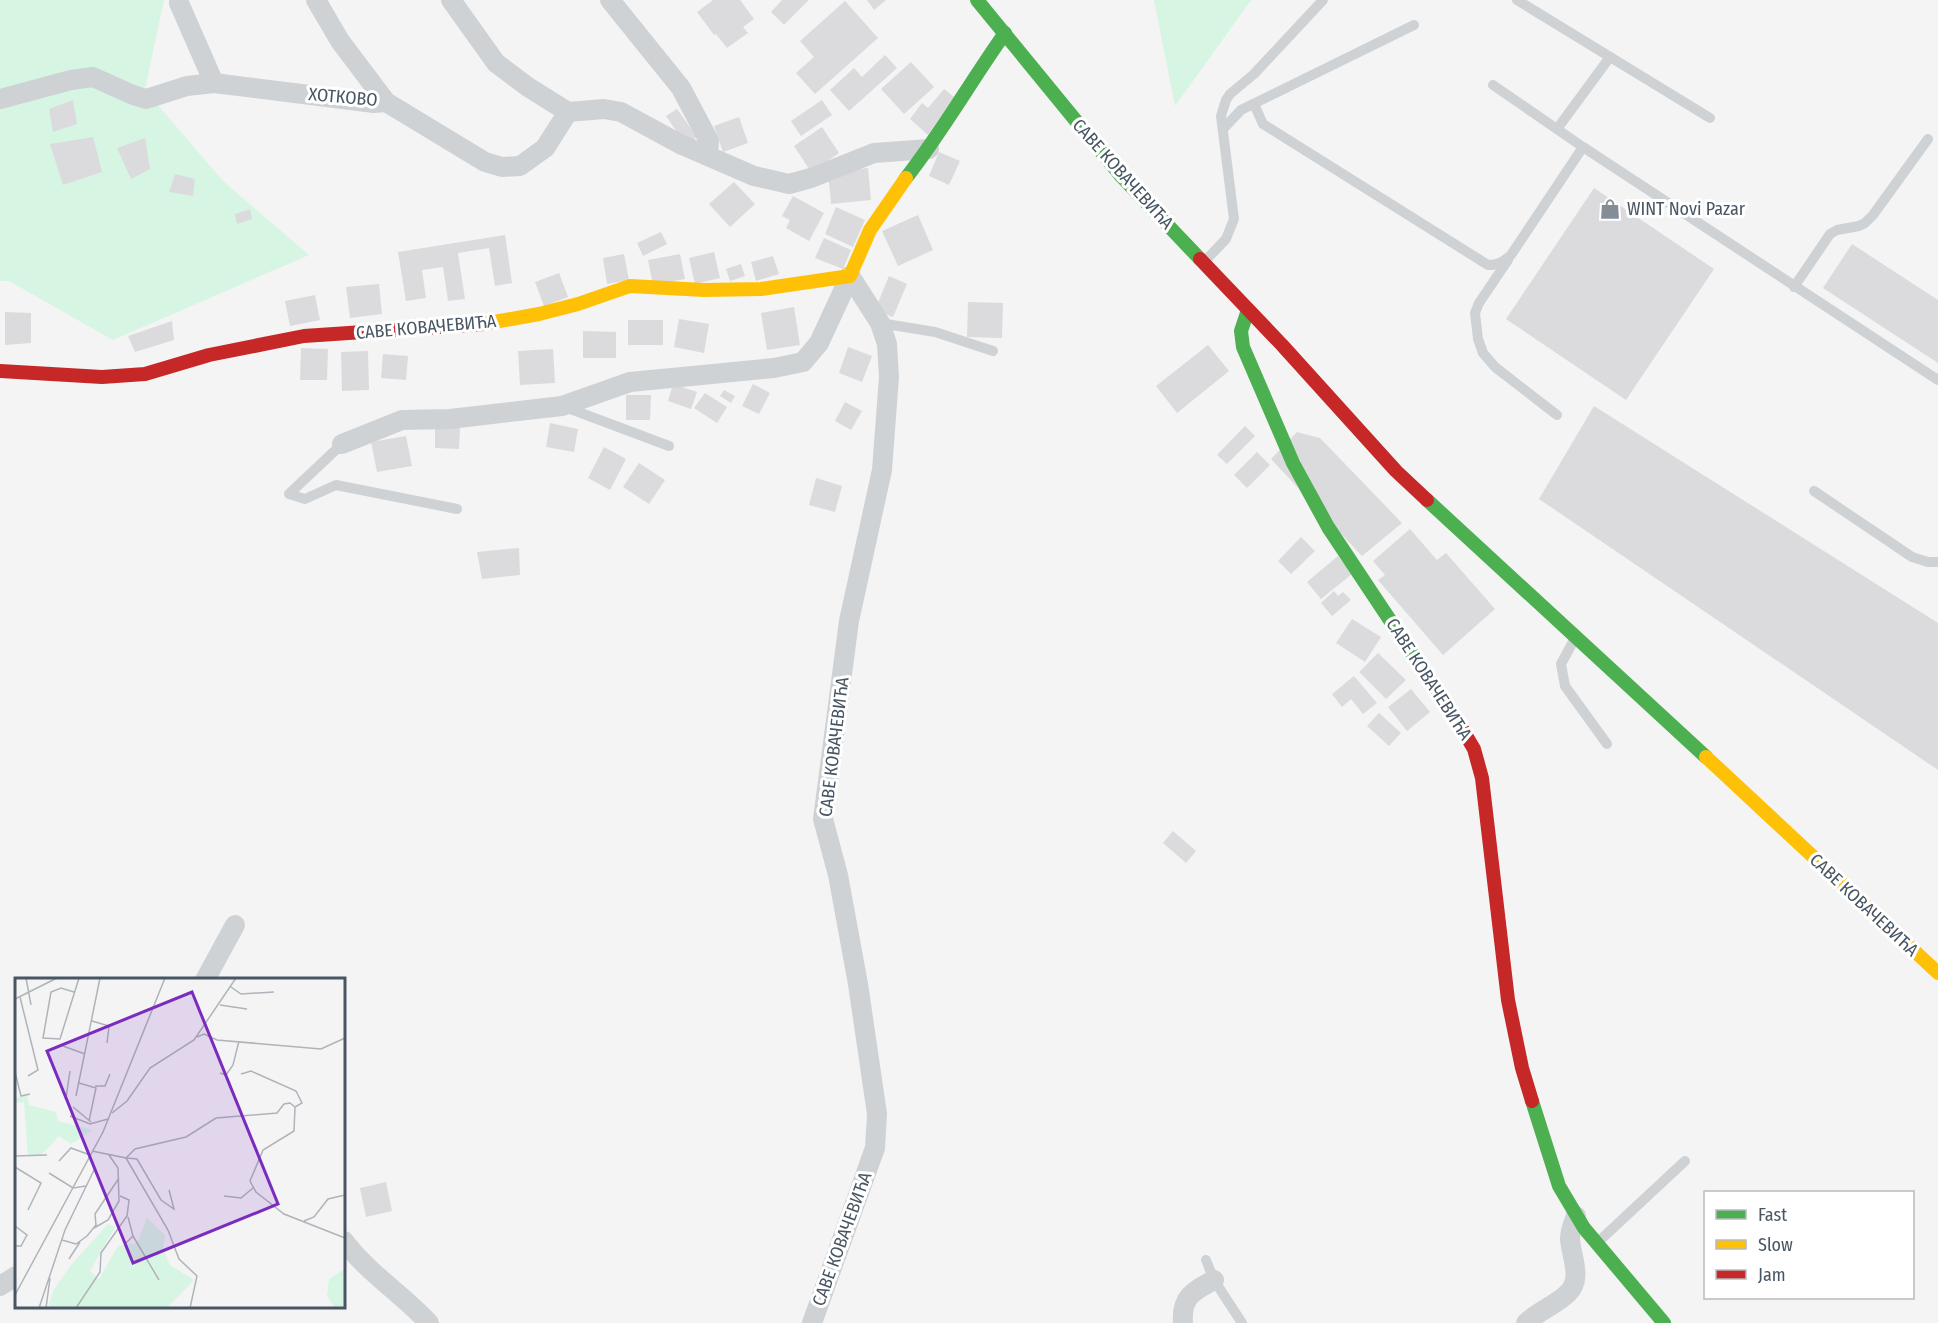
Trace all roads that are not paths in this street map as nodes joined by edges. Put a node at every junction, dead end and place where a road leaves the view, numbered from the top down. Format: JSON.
{"nodes":[{"id":1,"x":316,"y":0,"type":"edge"},
{"id":2,"x":452,"y":0,"type":"edge"},
{"id":3,"x":610,"y":0,"type":"edge"},
{"id":4,"x":1323,"y":0,"type":"edge"},
{"id":5,"x":1517,"y":0,"type":"edge"},
{"id":6,"x":981,"y":2,"type":"edge"},
{"id":7,"x":179,"y":3,"type":"dead end"},
{"id":8,"x":1414,"y":25,"type":"dead end"},
{"id":9,"x":1005,"y":33,"type":"junction"},
{"id":10,"x":1610,"y":57,"type":"junction"},
{"id":11,"x":214,"y":83,"type":"junction"},
{"id":12,"x":1493,"y":85,"type":"dead end"},
{"id":13,"x":0,"y":99,"type":"edge"},
{"id":14,"x":386,"y":102,"type":"junction"},
{"id":15,"x":1254,"y":104,"type":"junction"},
{"id":16,"x":568,"y":112,"type":"junction"},
{"id":17,"x":1710,"y":118,"type":"dead end"},
{"id":18,"x":1223,"y":129,"type":"junction"},
{"id":19,"x":1557,"y":129,"type":"junction"},
{"id":20,"x":1928,"y":139,"type":"dead end"},
{"id":21,"x":1583,"y":147,"type":"junction"},
{"id":22,"x":929,"y":149,"type":"junction"},
{"id":23,"x":708,"y":156,"type":"junction"},
{"id":24,"x":1511,"y":255,"type":"junction"},
{"id":25,"x":1204,"y":262,"type":"junction"},
{"id":26,"x":850,"y":276,"type":"junction"},
{"id":27,"x":1794,"y":287,"type":"junction"},
{"id":28,"x":1248,"y":310,"type":"junction"},
{"id":29,"x":880,"y":323,"type":"junction"},
{"id":30,"x":993,"y":351,"type":"dead end"},
{"id":31,"x":0,"y":371,"type":"edge"},
{"id":32,"x":1938,"y":380,"type":"edge"},
{"id":33,"x":562,"y":406,"type":"junction"},
{"id":34,"x":1557,"y":415,"type":"dead end"},
{"id":35,"x":342,"y":444,"type":"joint"},
{"id":36,"x":669,"y":446,"type":"dead end"},
{"id":37,"x":1814,"y":491,"type":"dead end"},
{"id":38,"x":457,"y":509,"type":"dead end"},
{"id":39,"x":1938,"y":562,"type":"edge"},
{"id":40,"x":1576,"y":637,"type":"junction"},
{"id":41,"x":1607,"y":744,"type":"dead end"},
{"id":42,"x":235,"y":925,"type":"dead end"},
{"id":43,"x":1938,"y":973,"type":"edge"},
{"id":44,"x":206,"y":978,"type":"edge"},
{"id":45,"x":1685,"y":1161,"type":"dead end"},
{"id":46,"x":1576,"y":1216,"type":"junction"},
{"id":47,"x":345,"y":1242,"type":"edge"},
{"id":48,"x":1597,"y":1243,"type":"junction"},
{"id":49,"x":1206,"y":1260,"type":"dead end"},
{"id":50,"x":15,"y":1277,"type":"edge"},
{"id":51,"x":1214,"y":1280,"type":"junction"},
{"id":52,"x":0,"y":1286,"type":"edge"},
{"id":53,"x":429,"y":1323,"type":"edge"},
{"id":54,"x":812,"y":1323,"type":"edge"},
{"id":55,"x":1183,"y":1323,"type":"edge"},
{"id":56,"x":1242,"y":1323,"type":"edge"},
{"id":57,"x":1526,"y":1323,"type":"edge"},
{"id":58,"x":1664,"y":1323,"type":"edge"}],
"edges":[{"from":1,"to":14,"type":"street","name":"ХОТКОВО"},
{"from":2,"to":16,"type":"street"},
{"from":3,"to":23,"type":"street"},
{"from":4,"to":18,"type":"lane"},
{"from":5,"to":10,"type":"lane"},
{"from":6,"to":9,"type":"street","name":"САВЕ КОВАЧЕВИЋА"},
{"from":7,"to":11,"type":"street"},
{"from":8,"to":15,"type":"lane"},
{"from":9,"to":22,"type":"street"},
{"from":9,"to":25,"type":"street","name":"САВЕ КОВАЧЕВИЋА"},
{"from":10,"to":17,"type":"lane"},
{"from":10,"to":19,"type":"lane"},
{"from":11,"to":13,"type":"street","name":"ХОТКОВО"},
{"from":11,"to":14,"type":"street","name":"ХОТКОВО"},
{"from":12,"to":19,"type":"lane"},
{"from":14,"to":16,"type":"street"},
{"from":15,"to":18,"type":"lane"},
{"from":15,"to":24,"type":"lane"},
{"from":16,"to":23,"type":"street"},
{"from":18,"to":25,"type":"lane"},
{"from":19,"to":21,"type":"lane"},
{"from":20,"to":27,"type":"lane"},
{"from":21,"to":24,"type":"lane"},
{"from":21,"to":27,"type":"lane"},
{"from":22,"to":23,"type":"street"},
{"from":22,"to":26,"type":"street"},
{"from":24,"to":34,"type":"lane"},
{"from":25,"to":28,"type":"street","name":"САВЕ КОВАЧЕВИЋА"},
{"from":26,"to":29,"type":"street","name":"САВЕ КОВАЧЕВИЋА"},
{"from":26,"to":31,"type":"street","name":"САВЕ КОВАЧЕВИЋА"},
{"from":26,"to":33,"type":"street"},
{"from":27,"to":32,"type":"lane"},
{"from":28,"to":40,"type":"street","name":"САВЕ КОВАЧЕВИЋА"},
{"from":28,"to":46,"type":"street","name":"САВЕ КОВАЧЕВИЋА"},
{"from":29,"to":30,"type":"lane"},
{"from":29,"to":54,"type":"street","name":"САВЕ КОВАЧЕВИЋА"},
{"from":33,"to":35,"type":"street"},
{"from":33,"to":36,"type":"lane"},
{"from":35,"to":38,"type":"lane"},
{"from":37,"to":39,"type":"lane"},
{"from":40,"to":41,"type":"lane"},
{"from":40,"to":43,"type":"street","name":"САВЕ КОВАЧЕВИЋА"},
{"from":42,"to":44,"type":"street"},
{"from":45,"to":48,"type":"lane"},
{"from":46,"to":48,"type":"street","name":"САВЕ КОВАЧЕВИЋА"},
{"from":46,"to":57,"type":"street"},
{"from":47,"to":53,"type":"street"},
{"from":48,"to":58,"type":"street","name":"САВЕ КОВАЧЕВИЋА"},
{"from":49,"to":51,"type":"lane"},
{"from":50,"to":52,"type":"street"},
{"from":51,"to":55,"type":"street"},
{"from":51,"to":56,"type":"lane"}]}
